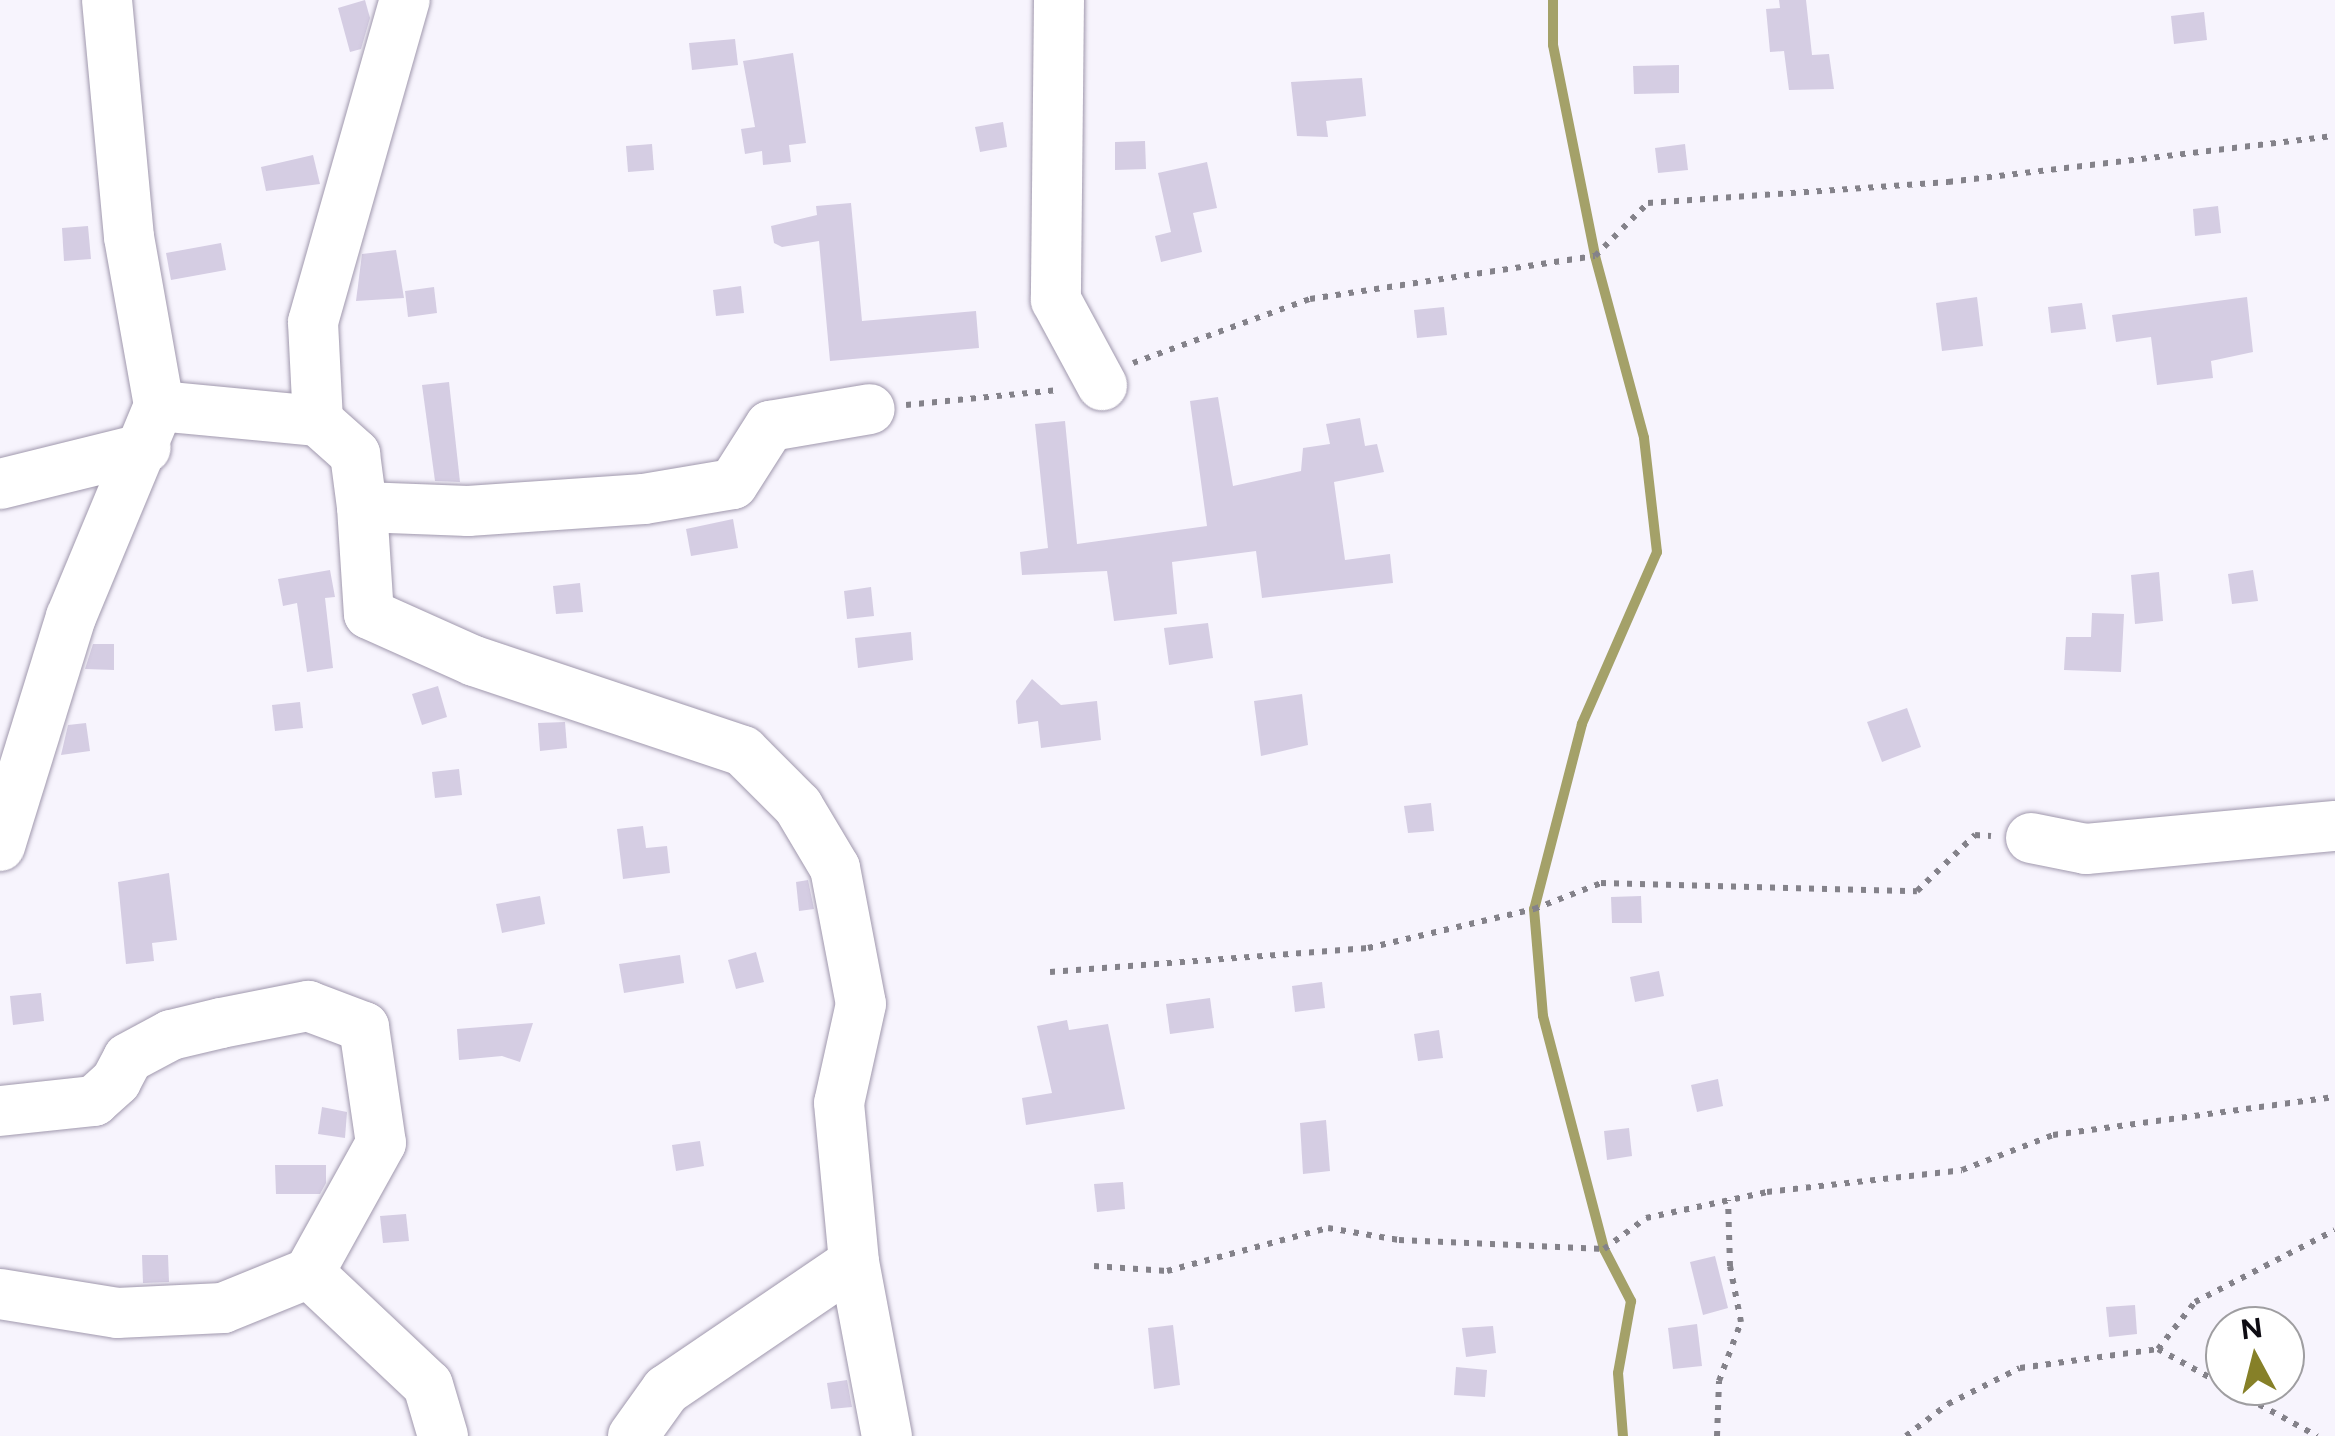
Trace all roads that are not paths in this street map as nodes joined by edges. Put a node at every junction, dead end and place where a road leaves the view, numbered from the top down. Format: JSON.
{"nodes":[{"id":1,"x":107,"y":0,"type":"edge"},
{"id":2,"x":405,"y":0,"type":"edge"},
{"id":3,"x":1059,"y":0,"type":"edge"},
{"id":4,"x":1102,"y":385,"type":"road end"},
{"id":5,"x":870,"y":409,"type":"road end"},
{"id":6,"x":318,"y":422,"type":"junction"},
{"id":7,"x":152,"y":427,"type":"junction"},
{"id":8,"x":0,"y":484,"type":"edge"},
{"id":9,"x":362,"y":507,"type":"junction"},
{"id":10,"x":2335,"y":826,"type":"edge"},
{"id":11,"x":2032,"y":838,"type":"road end"},
{"id":12,"x":0,"y":846,"type":"edge"},
{"id":13,"x":0,"y":1112,"type":"edge"},
{"id":14,"x":854,"y":1262,"type":"junction"},
{"id":15,"x":309,"y":1272,"type":"junction"},
{"id":16,"x":0,"y":1294,"type":"edge"},
{"id":17,"x":442,"y":1436,"type":"edge"},
{"id":18,"x":633,"y":1436,"type":"edge"},
{"id":19,"x":887,"y":1436,"type":"edge"}],
"edges":[{"from":1,"to":7,"type":"street"},
{"from":2,"to":6,"type":"street"},
{"from":3,"to":4,"type":"street"},
{"from":5,"to":9,"type":"street"},
{"from":6,"to":7,"type":"street"},
{"from":6,"to":9,"type":"street"},
{"from":7,"to":8,"type":"street"},
{"from":7,"to":12,"type":"street"},
{"from":9,"to":14,"type":"street"},
{"from":10,"to":11,"type":"street"},
{"from":13,"to":15,"type":"street"},
{"from":14,"to":18,"type":"street"},
{"from":14,"to":19,"type":"street"},
{"from":15,"to":16,"type":"street"},
{"from":15,"to":17,"type":"street"}]}
